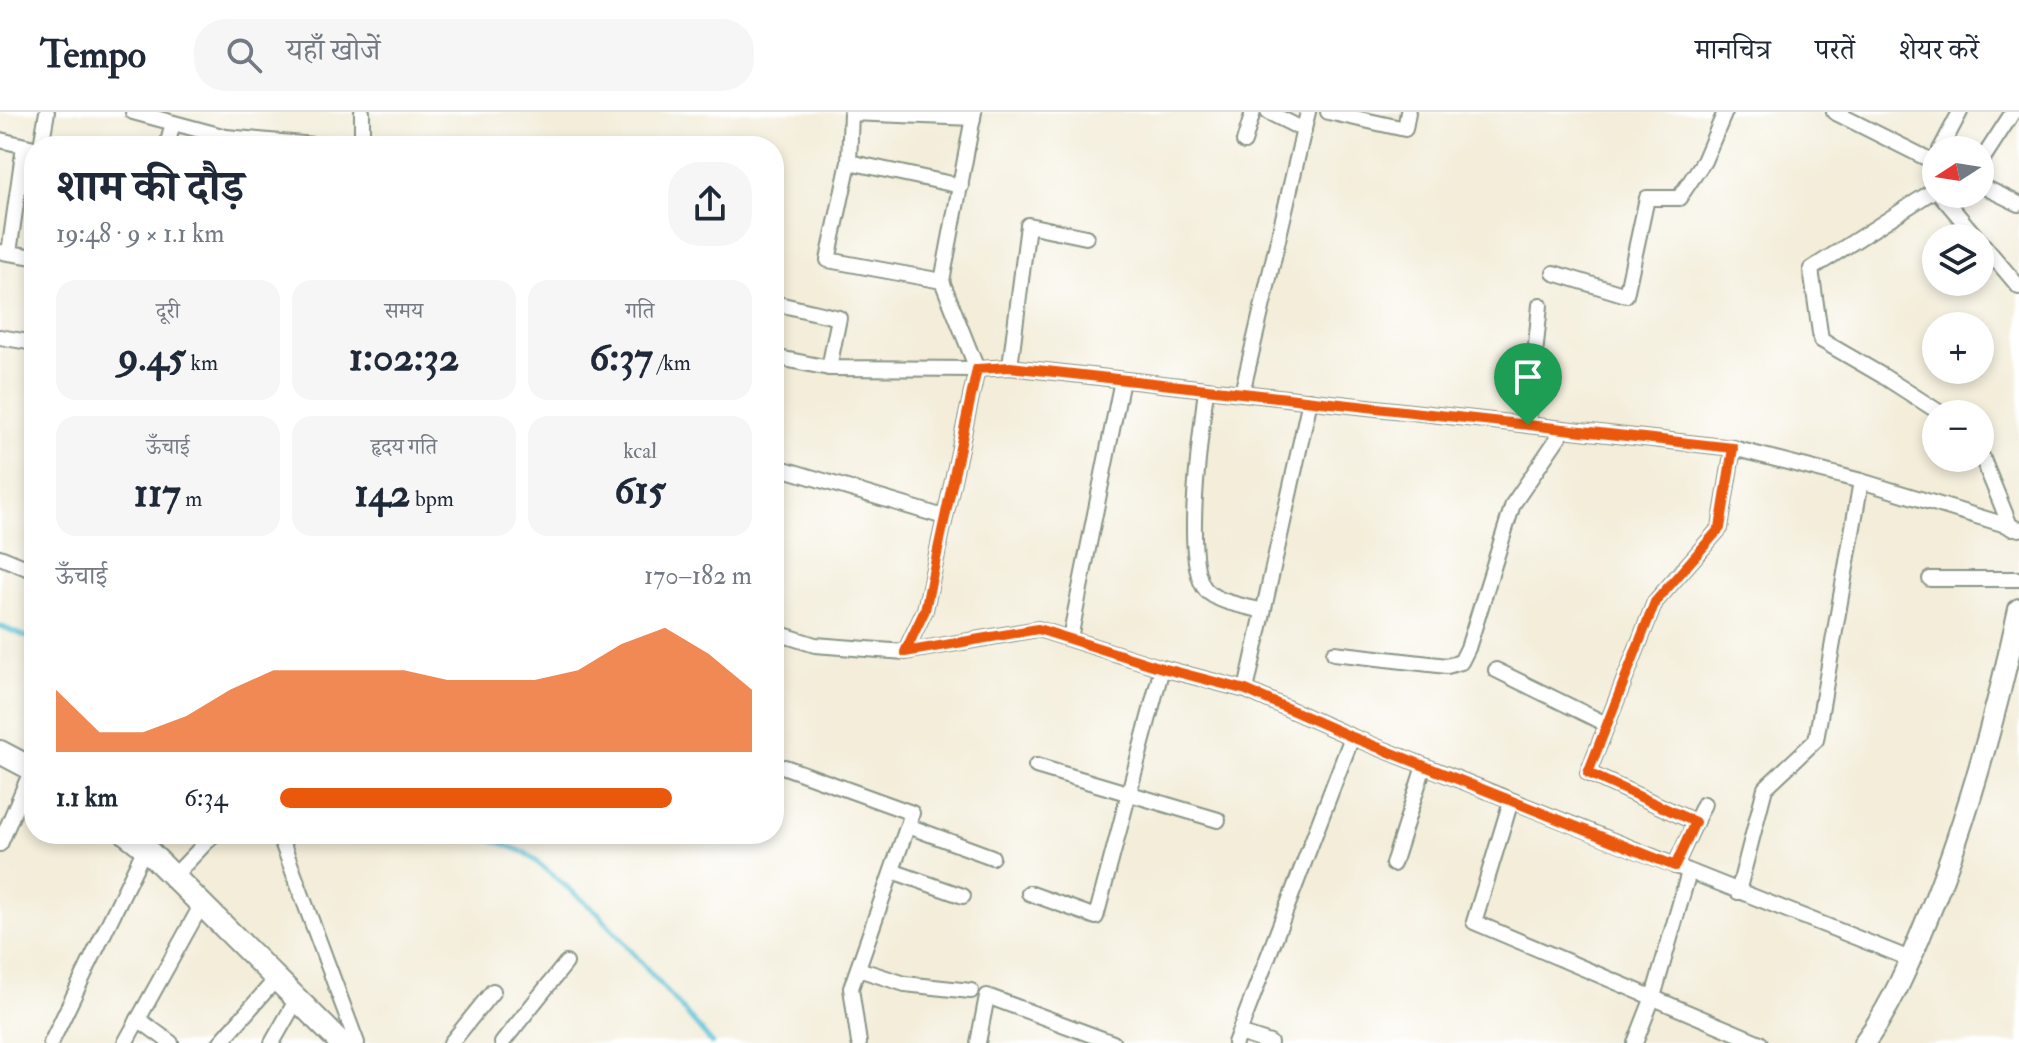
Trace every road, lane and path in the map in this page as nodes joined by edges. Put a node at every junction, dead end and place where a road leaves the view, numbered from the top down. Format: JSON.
{"nodes":[{"id":1,"x":47,"y":112,"type":"edge"},
{"id":2,"x":133,"y":112,"type":"edge"},
{"id":3,"x":362,"y":112,"type":"edge"},
{"id":4,"x":1253,"y":112,"type":"edge"},
{"id":5,"x":1268,"y":112,"type":"edge"},
{"id":6,"x":1308,"y":112,"type":"edge"},
{"id":7,"x":1328,"y":112,"type":"edge"},
{"id":8,"x":1408,"y":112,"type":"edge"},
{"id":9,"x":1725,"y":112,"type":"edge"},
{"id":10,"x":1834,"y":112,"type":"edge"},
{"id":11,"x":1960,"y":112,"type":"edge"},
{"id":12,"x":2013,"y":112,"type":"edge"},
{"id":13,"x":973,"y":115,"type":"edge"},
{"id":14,"x":173,"y":123,"type":"junction"},
{"id":15,"x":1304,"y":130,"type":"junction"},
{"id":16,"x":43,"y":136,"type":"edge"},
{"id":17,"x":170,"y":136,"type":"edge"},
{"id":18,"x":210,"y":136,"type":"edge"},
{"id":19,"x":362,"y":136,"type":"edge"},
{"id":20,"x":1947,"y":136,"type":"edge"},
{"id":21,"x":0,"y":140,"type":"edge"},
{"id":22,"x":1994,"y":141,"type":"edge"},
{"id":23,"x":1244,"y":142,"type":"dead end"},
{"id":24,"x":24,"y":146,"type":"edge"},
{"id":25,"x":1922,"y":152,"type":"edge"},
{"id":26,"x":849,"y":162,"type":"junction"},
{"id":27,"x":24,"y":168,"type":"edge"},
{"id":28,"x":961,"y":186,"type":"junction"},
{"id":29,"x":1994,"y":192,"type":"edge"},
{"id":30,"x":1922,"y":198,"type":"edge"},
{"id":31,"x":2019,"y":204,"type":"edge"},
{"id":32,"x":1952,"y":208,"type":"edge"},
{"id":33,"x":1965,"y":224,"type":"edge"},
{"id":34,"x":1086,"y":237,"type":"dead end"},
{"id":35,"x":4,"y":252,"type":"edge"},
{"id":36,"x":24,"y":255,"type":"edge"},
{"id":37,"x":1994,"y":258,"type":"edge"},
{"id":38,"x":1554,"y":273,"type":"dead end"},
{"id":39,"x":942,"y":281,"type":"junction"},
{"id":40,"x":2019,"y":287,"type":"edge"},
{"id":41,"x":784,"y":305,"type":"edge"},
{"id":42,"x":1540,"y":305,"type":"dead end"},
{"id":43,"x":0,"y":337,"type":"edge"},
{"id":44,"x":24,"y":341,"type":"edge"},
{"id":45,"x":784,"y":359,"type":"edge"},
{"id":46,"x":1010,"y":367,"type":"junction"},
{"id":47,"x":829,"y":368,"type":"junction"},
{"id":48,"x":977,"y":369,"type":"junction"},
{"id":49,"x":1122,"y":380,"type":"junction"},
{"id":50,"x":1206,"y":389,"type":"junction"},
{"id":51,"x":1242,"y":393,"type":"junction"},
{"id":52,"x":1310,"y":400,"type":"junction"},
{"id":53,"x":1922,"y":402,"type":"edge"},
{"id":54,"x":1528,"y":425,"type":"junction"},
{"id":55,"x":1564,"y":429,"type":"junction"},
{"id":56,"x":1733,"y":448,"type":"junction"},
{"id":57,"x":784,"y":469,"type":"edge"},
{"id":58,"x":1989,"y":472,"type":"edge"},
{"id":59,"x":1861,"y":481,"type":"junction"},
{"id":60,"x":944,"y":517,"type":"junction"},
{"id":61,"x":2015,"y":528,"type":"edge"},
{"id":62,"x":0,"y":557,"type":"edge"},
{"id":63,"x":24,"y":567,"type":"edge"},
{"id":64,"x":1930,"y":579,"type":"dead end"},
{"id":65,"x":2019,"y":579,"type":"edge"},
{"id":66,"x":2019,"y":609,"type":"edge"},
{"id":67,"x":1263,"y":611,"type":"junction"},
{"id":68,"x":784,"y":635,"type":"edge"},
{"id":69,"x":2015,"y":636,"type":"edge"},
{"id":70,"x":1070,"y":638,"type":"junction"},
{"id":71,"x":905,"y":652,"type":"junction"},
{"id":72,"x":1334,"y":653,"type":"dead end"},
{"id":73,"x":1162,"y":668,"type":"junction"},
{"id":74,"x":1496,"y":670,"type":"dead end"},
{"id":75,"x":1246,"y":690,"type":"junction"},
{"id":76,"x":1606,"y":724,"type":"junction"},
{"id":77,"x":1352,"y":737,"type":"junction"},
{"id":78,"x":0,"y":752,"type":"edge"},
{"id":79,"x":24,"y":764,"type":"edge"},
{"id":80,"x":1036,"y":766,"type":"dead end"},
{"id":81,"x":1424,"y":766,"type":"junction"},
{"id":82,"x":785,"y":767,"type":"dead end"},
{"id":83,"x":24,"y":789,"type":"edge"},
{"id":84,"x":1128,"y":793,"type":"junction"},
{"id":85,"x":1511,"y":801,"type":"junction"},
{"id":86,"x":1704,"y":804,"type":"dead end"},
{"id":87,"x":1218,"y":820,"type":"dead end"},
{"id":88,"x":1695,"y":822,"type":"junction"},
{"id":89,"x":908,"y":826,"type":"junction"},
{"id":90,"x":0,"y":844,"type":"edge"},
{"id":91,"x":135,"y":844,"type":"edge"},
{"id":92,"x":139,"y":844,"type":"edge"},
{"id":93,"x":204,"y":844,"type":"edge"},
{"id":94,"x":283,"y":844,"type":"edge"},
{"id":95,"x":992,"y":857,"type":"dead end"},
{"id":96,"x":1393,"y":864,"type":"dead end"},
{"id":97,"x":1682,"y":869,"type":"junction"},
{"id":98,"x":892,"y":871,"type":"junction"},
{"id":99,"x":174,"y":876,"type":"junction"},
{"id":100,"x":1738,"y":892,"type":"junction"},
{"id":101,"x":1029,"y":893,"type":"dead end"},
{"id":102,"x":963,"y":896,"type":"dead end"},
{"id":103,"x":202,"y":904,"type":"junction"},
{"id":104,"x":1910,"y":959,"type":"junction"},
{"id":105,"x":566,"y":963,"type":"dead end"},
{"id":106,"x":858,"y":969,"type":"junction"},
{"id":107,"x":276,"y":979,"type":"junction"},
{"id":108,"x":493,"y":991,"type":"dead end"},
{"id":109,"x":971,"y":991,"type":"dead end"},
{"id":110,"x":1653,"y":997,"type":"junction"},
{"id":111,"x":297,"y":999,"type":"junction"},
{"id":112,"x":138,"y":1019,"type":"junction"},
{"id":113,"x":1237,"y":1038,"type":"edge"},
{"id":114,"x":51,"y":1043,"type":"edge"},
{"id":115,"x":125,"y":1043,"type":"edge"},
{"id":116,"x":171,"y":1043,"type":"edge"},
{"id":117,"x":220,"y":1043,"type":"edge"},
{"id":118,"x":272,"y":1043,"type":"edge"},
{"id":119,"x":341,"y":1043,"type":"edge"},
{"id":120,"x":357,"y":1043,"type":"edge"},
{"id":121,"x":451,"y":1043,"type":"edge"},
{"id":122,"x":502,"y":1043,"type":"edge"},
{"id":123,"x":859,"y":1043,"type":"edge"},
{"id":124,"x":978,"y":1043,"type":"edge"},
{"id":125,"x":1113,"y":1043,"type":"edge"},
{"id":126,"x":1270,"y":1043,"type":"edge"},
{"id":127,"x":1635,"y":1043,"type":"edge"},
{"id":128,"x":1760,"y":1043,"type":"edge"},
{"id":129,"x":1864,"y":1043,"type":"edge"}],
"edges":[{"from":1,"to":16,"type":"street"},
{"from":2,"to":14,"type":"street"},
{"from":3,"to":19,"type":"street"},
{"from":4,"to":23,"type":"street"},
{"from":5,"to":15,"type":"street"},
{"from":6,"to":15,"type":"street"},
{"from":7,"to":8,"type":"street"},
{"from":9,"to":38,"type":"street"},
{"from":10,"to":25,"type":"street"},
{"from":11,"to":20,"type":"street"},
{"from":12,"to":22,"type":"street"},
{"from":13,"to":26,"type":"street"},
{"from":13,"to":28,"type":"street"},
{"from":14,"to":17,"type":"street"},
{"from":14,"to":18,"type":"street"},
{"from":15,"to":51,"type":"street"},
{"from":21,"to":24,"type":"street"},
{"from":26,"to":28,"type":"street"},
{"from":26,"to":39,"type":"street"},
{"from":27,"to":35,"type":"street"},
{"from":28,"to":39,"type":"street"},
{"from":29,"to":31,"type":"street"},
{"from":30,"to":53,"type":"street"},
{"from":32,"to":33,"type":"street"},
{"from":34,"to":46,"type":"street"},
{"from":35,"to":36,"type":"street"},
{"from":37,"to":40,"type":"street"},
{"from":39,"to":48,"type":"street"},
{"from":41,"to":47,"type":"street"},
{"from":42,"to":54,"type":"street"},
{"from":43,"to":44,"type":"street"},
{"from":45,"to":47,"type":"street"},
{"from":46,"to":48,"type":"street"},
{"from":46,"to":49,"type":"street"},
{"from":47,"to":48,"type":"street"},
{"from":48,"to":60,"type":"street"},
{"from":49,"to":50,"type":"street"},
{"from":49,"to":70,"type":"street"},
{"from":50,"to":51,"type":"street"},
{"from":50,"to":67,"type":"street"},
{"from":51,"to":52,"type":"street"},
{"from":52,"to":54,"type":"street"},
{"from":52,"to":67,"type":"street"},
{"from":54,"to":55,"type":"street"},
{"from":55,"to":56,"type":"street"},
{"from":55,"to":72,"type":"street"},
{"from":56,"to":59,"type":"street"},
{"from":56,"to":76,"type":"street"},
{"from":57,"to":60,"type":"street"},
{"from":58,"to":61,"type":"street"},
{"from":59,"to":61,"type":"street"},
{"from":59,"to":100,"type":"street"},
{"from":60,"to":71,"type":"street"},
{"from":62,"to":63,"type":"street"},
{"from":64,"to":65,"type":"street"},
{"from":66,"to":69,"type":"street"},
{"from":67,"to":75,"type":"street"},
{"from":68,"to":71,"type":"street"},
{"from":69,"to":104,"type":"street"},
{"from":70,"to":71,"type":"street"},
{"from":70,"to":73,"type":"street"},
{"from":73,"to":75,"type":"street"},
{"from":73,"to":84,"type":"street"},
{"from":74,"to":76,"type":"street"},
{"from":75,"to":77,"type":"street"},
{"from":76,"to":88,"type":"street"},
{"from":77,"to":81,"type":"street"},
{"from":77,"to":113,"type":"street"},
{"from":78,"to":79,"type":"main road"},
{"from":80,"to":84,"type":"street"},
{"from":81,"to":85,"type":"street"},
{"from":81,"to":96,"type":"street"},
{"from":82,"to":89,"type":"street"},
{"from":83,"to":90,"type":"street"},
{"from":84,"to":87,"type":"street"},
{"from":84,"to":101,"type":"street"},
{"from":85,"to":97,"type":"street"},
{"from":85,"to":110,"type":"street"},
{"from":86,"to":88,"type":"street"},
{"from":88,"to":97,"type":"street"},
{"from":89,"to":95,"type":"street"},
{"from":89,"to":98,"type":"street"},
{"from":91,"to":114,"type":"street"},
{"from":92,"to":99,"type":"main road"},
{"from":93,"to":99,"type":"street"},
{"from":94,"to":120,"type":"street"},
{"from":97,"to":100,"type":"street"},
{"from":97,"to":110,"type":"street"},
{"from":98,"to":102,"type":"street"},
{"from":98,"to":106,"type":"street"},
{"from":99,"to":103,"type":"main road"},
{"from":100,"to":104,"type":"street"},
{"from":103,"to":107,"type":"main road"},
{"from":103,"to":112,"type":"street"},
{"from":104,"to":129,"type":"street"},
{"from":105,"to":122,"type":"street"},
{"from":106,"to":109,"type":"street"},
{"from":106,"to":123,"type":"street"},
{"from":107,"to":111,"type":"main road"},
{"from":107,"to":117,"type":"street"},
{"from":108,"to":121,"type":"street"},
{"from":110,"to":127,"type":"street"},
{"from":110,"to":128,"type":"street"},
{"from":111,"to":118,"type":"street"},
{"from":111,"to":119,"type":"main road"},
{"from":112,"to":115,"type":"street"},
{"from":112,"to":116,"type":"street"},
{"from":113,"to":126,"type":"street"},
{"from":124,"to":125,"type":"street"}]}
